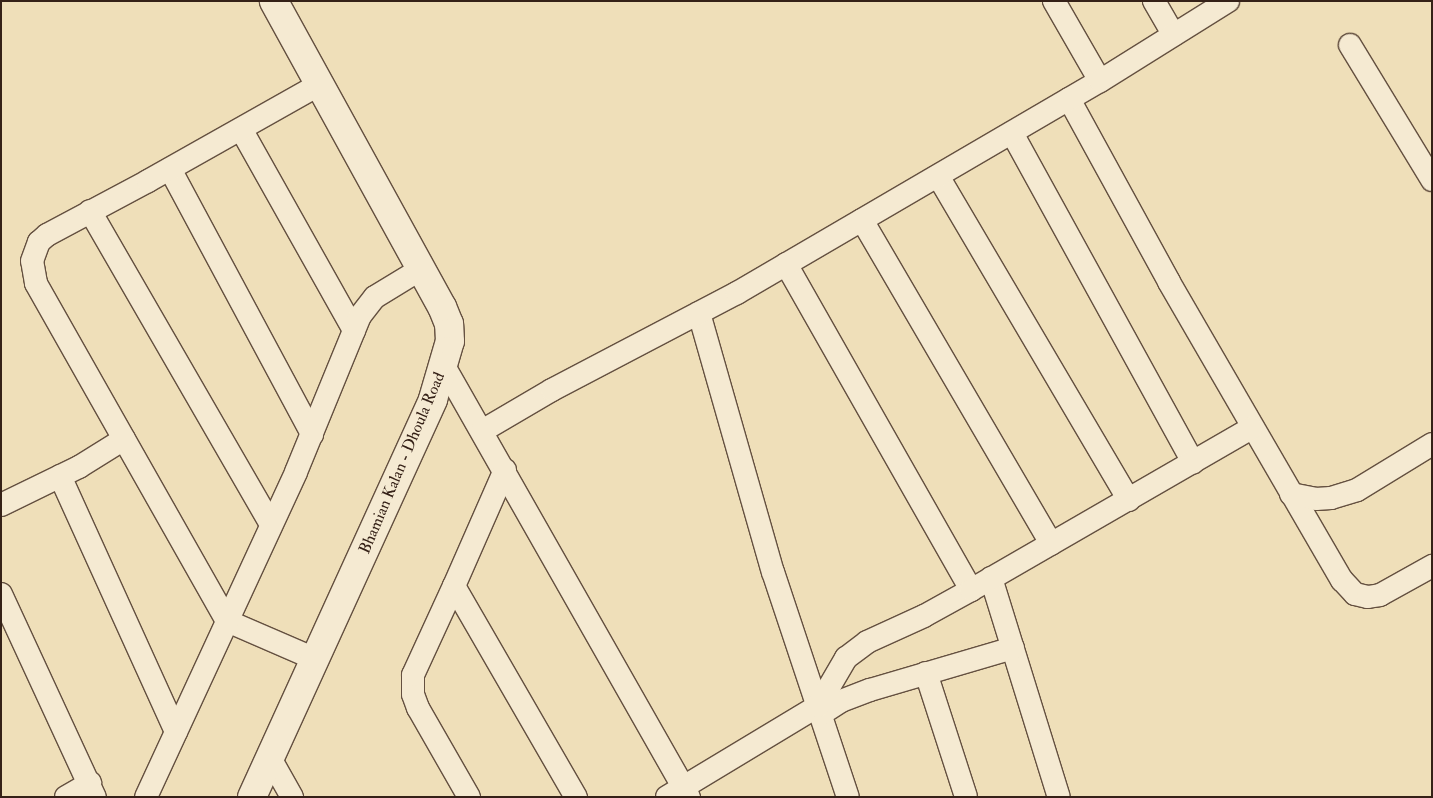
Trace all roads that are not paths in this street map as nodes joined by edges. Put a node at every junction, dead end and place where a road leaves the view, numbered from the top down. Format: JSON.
{"nodes":[{"id":1,"x":274,"y":1,"type":"edge"},
{"id":2,"x":1054,"y":1,"type":"edge"},
{"id":3,"x":1154,"y":1,"type":"edge"},
{"id":4,"x":1228,"y":1,"type":"edge"},
{"id":5,"x":1174,"y":35,"type":"junction"},
{"id":6,"x":1350,"y":45,"type":"dead end"},
{"id":7,"x":1100,"y":81,"type":"junction"},
{"id":8,"x":320,"y":84,"type":"junction"},
{"id":9,"x":1069,"y":99,"type":"junction"},
{"id":10,"x":241,"y":129,"type":"junction"},
{"id":11,"x":1012,"y":133,"type":"junction"},
{"id":12,"x":170,"y":169,"type":"junction"},
{"id":13,"x":938,"y":176,"type":"junction"},
{"id":14,"x":1432,"y":180,"type":"edge"},
{"id":15,"x":90,"y":211,"type":"junction"},
{"id":16,"x":862,"y":220,"type":"junction"},
{"id":17,"x":786,"y":264,"type":"junction"},
{"id":18,"x":421,"y":269,"type":"junction"},
{"id":19,"x":699,"y":313,"type":"junction"},
{"id":20,"x":354,"y":330,"type":"junction"},
{"id":21,"x":444,"y":366,"type":"junction"},
{"id":22,"x":1252,"y":428,"type":"junction"},
{"id":23,"x":482,"y":431,"type":"junction"},
{"id":24,"x":312,"y":434,"type":"junction"},
{"id":25,"x":124,"y":440,"type":"junction"},
{"id":26,"x":1432,"y":444,"type":"edge"},
{"id":27,"x":1193,"y":462,"type":"junction"},
{"id":28,"x":505,"y":470,"type":"junction"},
{"id":29,"x":60,"y":476,"type":"junction"},
{"id":30,"x":1291,"y":494,"type":"junction"},
{"id":31,"x":1129,"y":500,"type":"junction"},
{"id":32,"x":1,"y":505,"type":"edge"},
{"id":33,"x":271,"y":525,"type":"junction"},
{"id":34,"x":1051,"y":544,"type":"junction"},
{"id":35,"x":1432,"y":566,"type":"edge"},
{"id":36,"x":991,"y":578,"type":"junction"},
{"id":37,"x":454,"y":586,"type":"junction"},
{"id":38,"x":971,"y":590,"type":"junction"},
{"id":39,"x":1,"y":594,"type":"edge"},
{"id":40,"x":227,"y":621,"type":"junction"},
{"id":41,"x":1013,"y":648,"type":"junction"},
{"id":42,"x":315,"y":659,"type":"junction"},
{"id":43,"x":926,"y":673,"type":"junction"},
{"id":44,"x":820,"y":710,"type":"junction"},
{"id":45,"x":176,"y":732,"type":"junction"},
{"id":46,"x":270,"y":758,"type":"junction"},
{"id":47,"x":93,"y":790,"type":"edge"},
{"id":48,"x":680,"y":794,"type":"edge"},
{"id":49,"x":66,"y":797,"type":"edge"},
{"id":50,"x":146,"y":797,"type":"edge"},
{"id":51,"x":252,"y":797,"type":"edge"},
{"id":52,"x":292,"y":797,"type":"edge"},
{"id":53,"x":469,"y":797,"type":"edge"},
{"id":54,"x":576,"y":797,"type":"edge"},
{"id":55,"x":848,"y":797,"type":"edge"},
{"id":56,"x":966,"y":797,"type":"edge"},
{"id":57,"x":1059,"y":797,"type":"edge"}],
"edges":[{"from":1,"to":8,"type":"street","name":"Bhamian Kalan - Dhoula Road"},
{"from":2,"to":7,"type":"street"},
{"from":3,"to":5,"type":"street"},
{"from":4,"to":5,"type":"street"},
{"from":5,"to":7,"type":"street"},
{"from":6,"to":14,"type":"street"},
{"from":7,"to":9,"type":"street"},
{"from":8,"to":10,"type":"street"},
{"from":8,"to":18,"type":"street","name":"Bhamian Kalan - Dhoula Road"},
{"from":9,"to":11,"type":"street"},
{"from":9,"to":22,"type":"street"},
{"from":10,"to":12,"type":"street"},
{"from":10,"to":20,"type":"street"},
{"from":11,"to":13,"type":"street"},
{"from":11,"to":27,"type":"street"},
{"from":12,"to":15,"type":"street"},
{"from":12,"to":24,"type":"street"},
{"from":13,"to":16,"type":"street"},
{"from":13,"to":31,"type":"street"},
{"from":15,"to":25,"type":"street"},
{"from":15,"to":33,"type":"street"},
{"from":16,"to":17,"type":"street"},
{"from":16,"to":34,"type":"street"},
{"from":17,"to":19,"type":"street"},
{"from":17,"to":38,"type":"street"},
{"from":18,"to":20,"type":"street"},
{"from":18,"to":21,"type":"street","name":"Bhamian Kalan - Dhoula Road"},
{"from":19,"to":23,"type":"street"},
{"from":19,"to":44,"type":"street"},
{"from":20,"to":24,"type":"street"},
{"from":21,"to":23,"type":"street"},
{"from":21,"to":42,"type":"street","name":"Bhamian Kalan - Dhoula Road"},
{"from":22,"to":27,"type":"street"},
{"from":22,"to":30,"type":"street"},
{"from":23,"to":28,"type":"street"},
{"from":24,"to":33,"type":"street"},
{"from":25,"to":29,"type":"street"},
{"from":25,"to":40,"type":"street"},
{"from":26,"to":30,"type":"street"},
{"from":27,"to":31,"type":"street"},
{"from":28,"to":37,"type":"street"},
{"from":28,"to":48,"type":"street"},
{"from":29,"to":32,"type":"street"},
{"from":29,"to":45,"type":"street"},
{"from":30,"to":35,"type":"street"},
{"from":31,"to":34,"type":"street"},
{"from":33,"to":40,"type":"street"},
{"from":34,"to":36,"type":"street"},
{"from":36,"to":38,"type":"street"},
{"from":36,"to":41,"type":"street"},
{"from":37,"to":53,"type":"street"},
{"from":37,"to":54,"type":"street"},
{"from":38,"to":44,"type":"street"},
{"from":39,"to":47,"type":"street"},
{"from":40,"to":42,"type":"street"},
{"from":40,"to":45,"type":"street"},
{"from":41,"to":43,"type":"street"},
{"from":41,"to":57,"type":"street"},
{"from":42,"to":46,"type":"street","name":"Bhamian Kalan - Dhoula Road"},
{"from":43,"to":44,"type":"street"},
{"from":43,"to":56,"type":"street"},
{"from":44,"to":48,"type":"street"},
{"from":44,"to":55,"type":"street"},
{"from":45,"to":50,"type":"street"},
{"from":46,"to":51,"type":"street","name":"Bhamian Kalan - Dhoula Road"},
{"from":46,"to":52,"type":"street"},
{"from":47,"to":49,"type":"street"}]}
